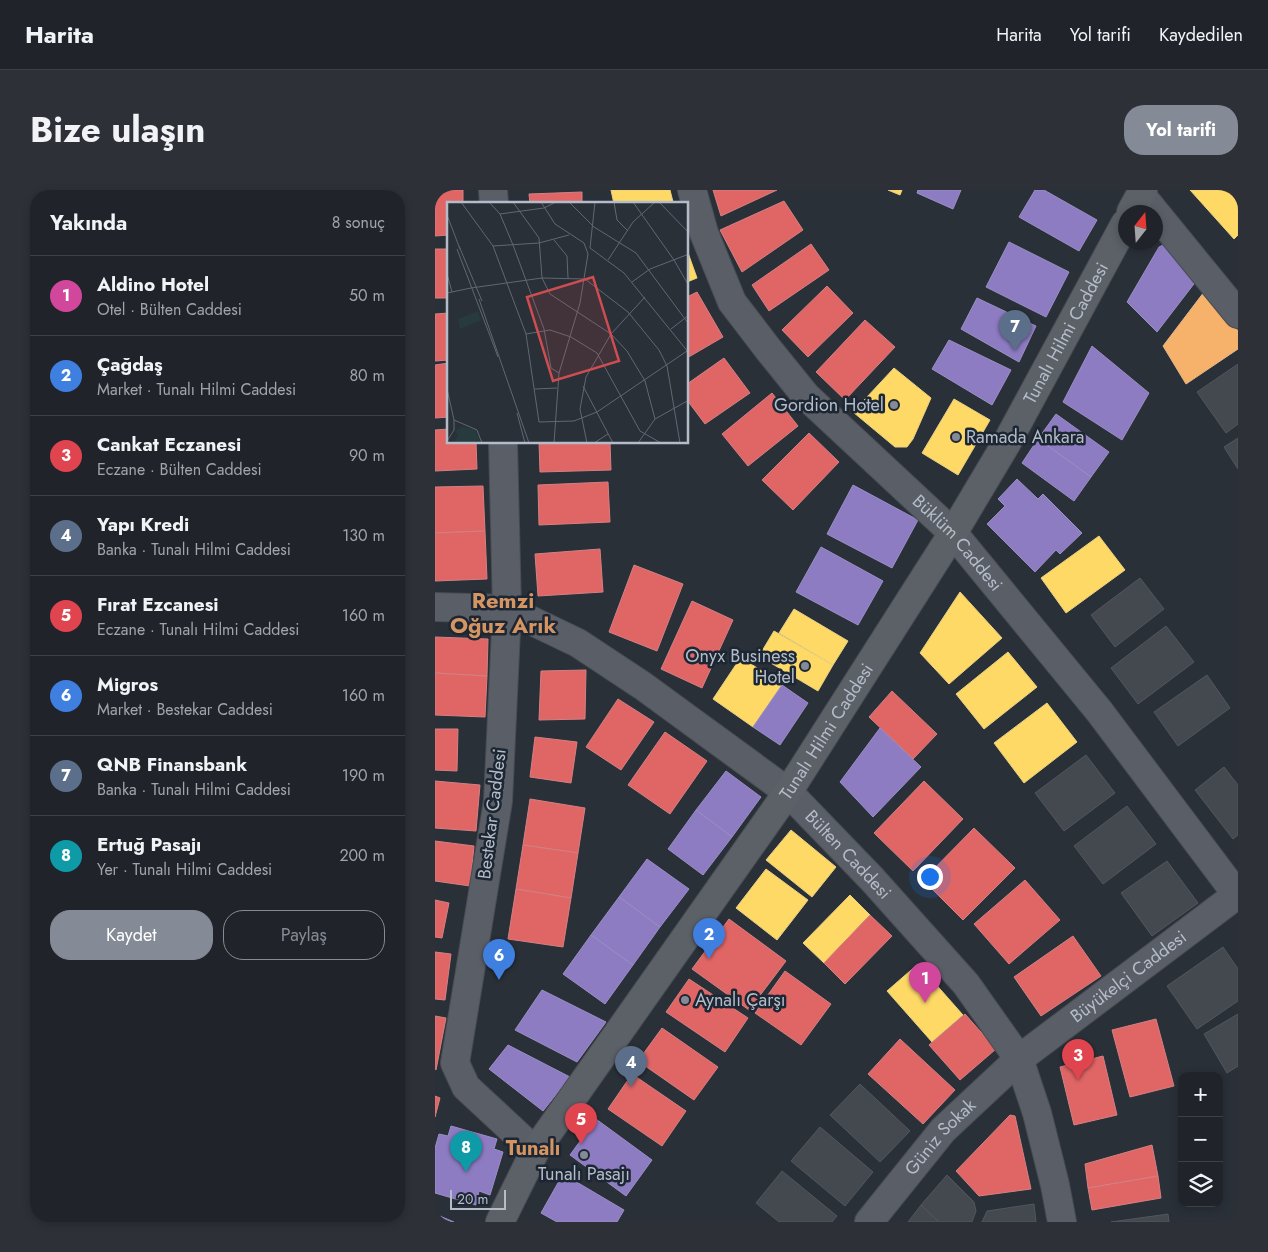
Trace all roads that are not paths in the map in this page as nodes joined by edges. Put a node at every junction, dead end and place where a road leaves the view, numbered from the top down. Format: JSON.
{"nodes":[{"id":1,"x":692,"y":190,"type":"edge"},
{"id":2,"x":1137,"y":197,"type":"edge"},
{"id":3,"x":1118,"y":237,"type":"edge"},
{"id":4,"x":1238,"y":314,"type":"edge"},
{"id":5,"x":503,"y":444,"type":"edge"},
{"id":6,"x":953,"y":533,"type":"junction"},
{"id":7,"x":435,"y":607,"type":"edge"},
{"id":8,"x":507,"y":609,"type":"junction"},
{"id":9,"x":787,"y":792,"type":"junction"},
{"id":10,"x":1238,"y":895,"type":"edge"},
{"id":11,"x":1019,"y":1059,"type":"junction"},
{"id":12,"x":535,"y":1151,"type":"junction"},
{"id":13,"x":500,"y":1222,"type":"edge"},
{"id":14,"x":869,"y":1222,"type":"edge"},
{"id":15,"x":1062,"y":1222,"type":"edge"}],
"edges":[{"from":1,"to":6,"type":"street","name":"Büklüm Caddesi"},
{"from":2,"to":4,"type":"street"},
{"from":3,"to":6,"type":"main road","name":"Tunalı Hilmi Caddesi"},
{"from":5,"to":8,"type":"street","name":"Bestekar Caddesi"},
{"from":6,"to":9,"type":"main road","name":"Tunalı Hilmi Caddesi"},
{"from":6,"to":10,"type":"street","name":"Büklüm Caddesi"},
{"from":7,"to":8,"type":"street","name":"Bülten Caddesi"},
{"from":8,"to":9,"type":"street","name":"Bülten Caddesi"},
{"from":8,"to":12,"type":"street","name":"Bestekar Caddesi"},
{"from":9,"to":11,"type":"street","name":"Bülten Caddesi"},
{"from":9,"to":12,"type":"main road","name":"Tunalı Hilmi Caddesi"},
{"from":10,"to":11,"type":"street","name":"Büyükelçi Caddesi"},
{"from":11,"to":14,"type":"street","name":"Güniz Sokak"},
{"from":11,"to":15,"type":"street","name":"Bülten Caddesi"},
{"from":12,"to":13,"type":"main road","name":"Tunalı Hilmi Caddesi"}]}
